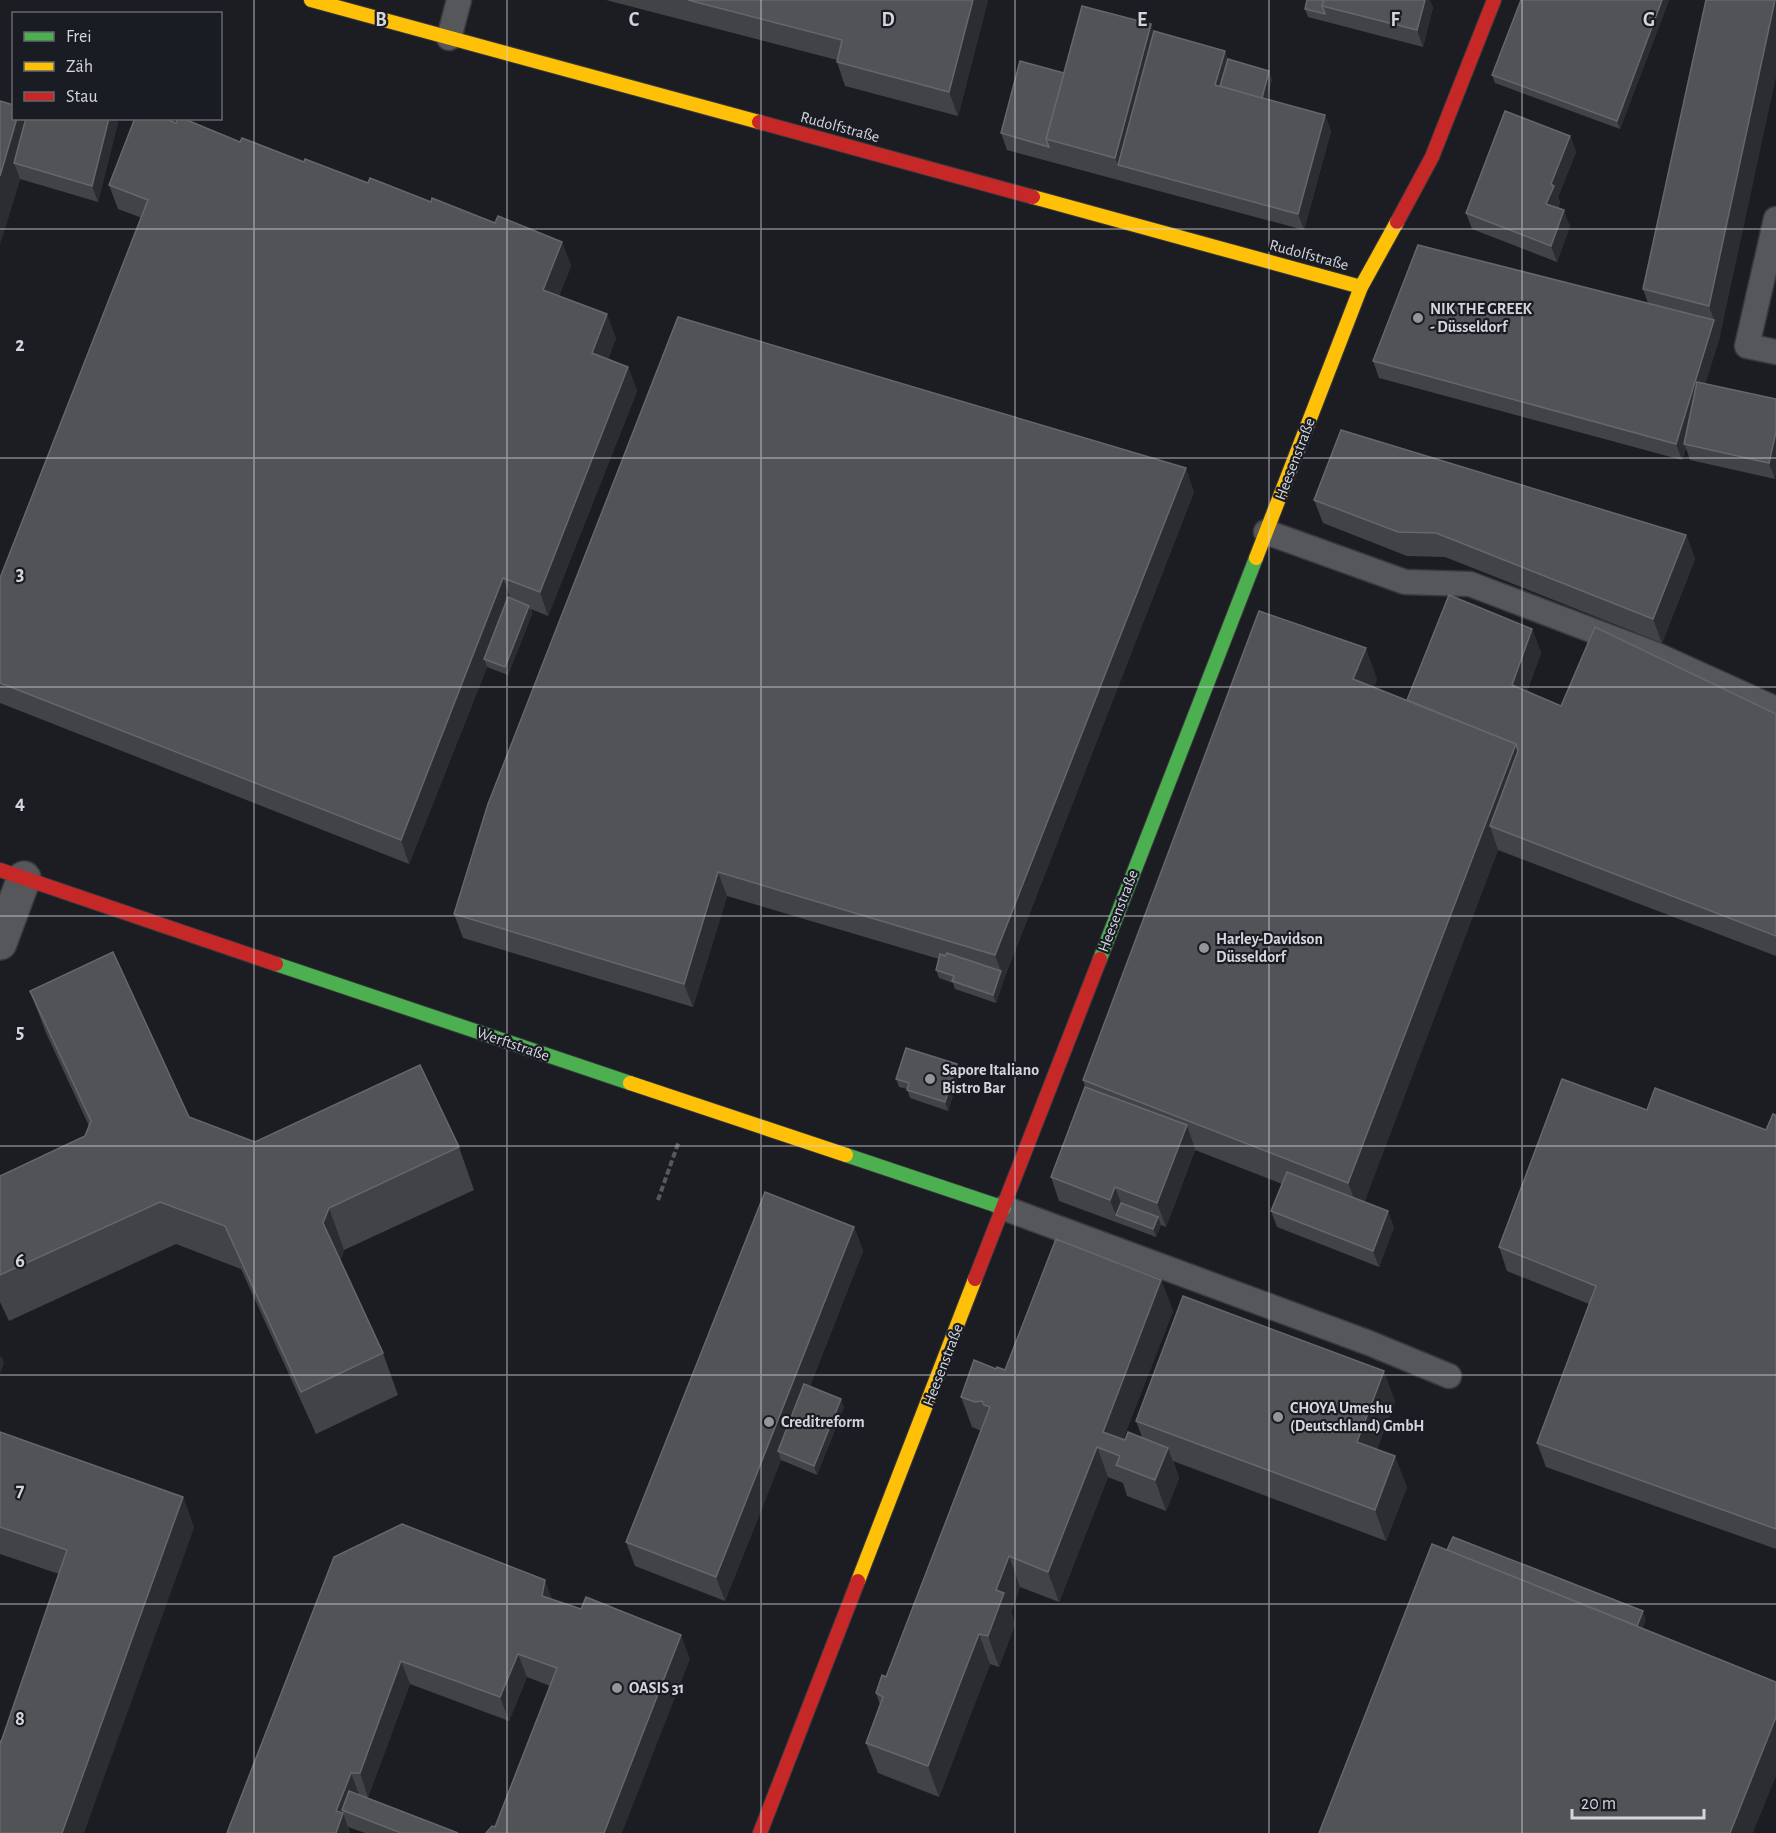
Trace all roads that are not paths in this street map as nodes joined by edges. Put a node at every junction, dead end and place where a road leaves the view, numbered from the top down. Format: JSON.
{"nodes":[{"id":1,"x":310,"y":0,"type":"edge"},
{"id":2,"x":459,"y":0,"type":"edge"},
{"id":3,"x":1494,"y":0,"type":"edge"},
{"id":4,"x":449,"y":38,"type":"junction"},
{"id":5,"x":1776,"y":219,"type":"edge"},
{"id":6,"x":1361,"y":287,"type":"junction"},
{"id":7,"x":1776,"y":352,"type":"edge"},
{"id":8,"x":1266,"y":532,"type":"junction"},
{"id":9,"x":1776,"y":709,"type":"edge"},
{"id":10,"x":12,"y":874,"type":"edge"},
{"id":11,"x":0,"y":943,"type":"edge"},
{"id":12,"x":1004,"y":1208,"type":"junction"},
{"id":13,"x":1449,"y":1376,"type":"dead end"},
{"id":14,"x":762,"y":1832,"type":"edge"}],
"edges":[{"from":1,"to":4,"type":"street","name":"Rudolfstraße"},
{"from":2,"to":4,"type":"lane"},
{"from":3,"to":6,"type":"street","name":"Heesenstraße"},
{"from":4,"to":6,"type":"street","name":"Rudolfstraße"},
{"from":5,"to":7,"type":"lane"},
{"from":6,"to":8,"type":"street","name":"Heesenstraße"},
{"from":8,"to":9,"type":"lane"},
{"from":8,"to":12,"type":"street","name":"Heesenstraße"},
{"from":10,"to":11,"type":"street","name":"Werftstraße"},
{"from":10,"to":12,"type":"street","name":"Werftstraße"},
{"from":12,"to":13,"type":"lane"},
{"from":12,"to":14,"type":"street","name":"Heesenstraße"}]}
